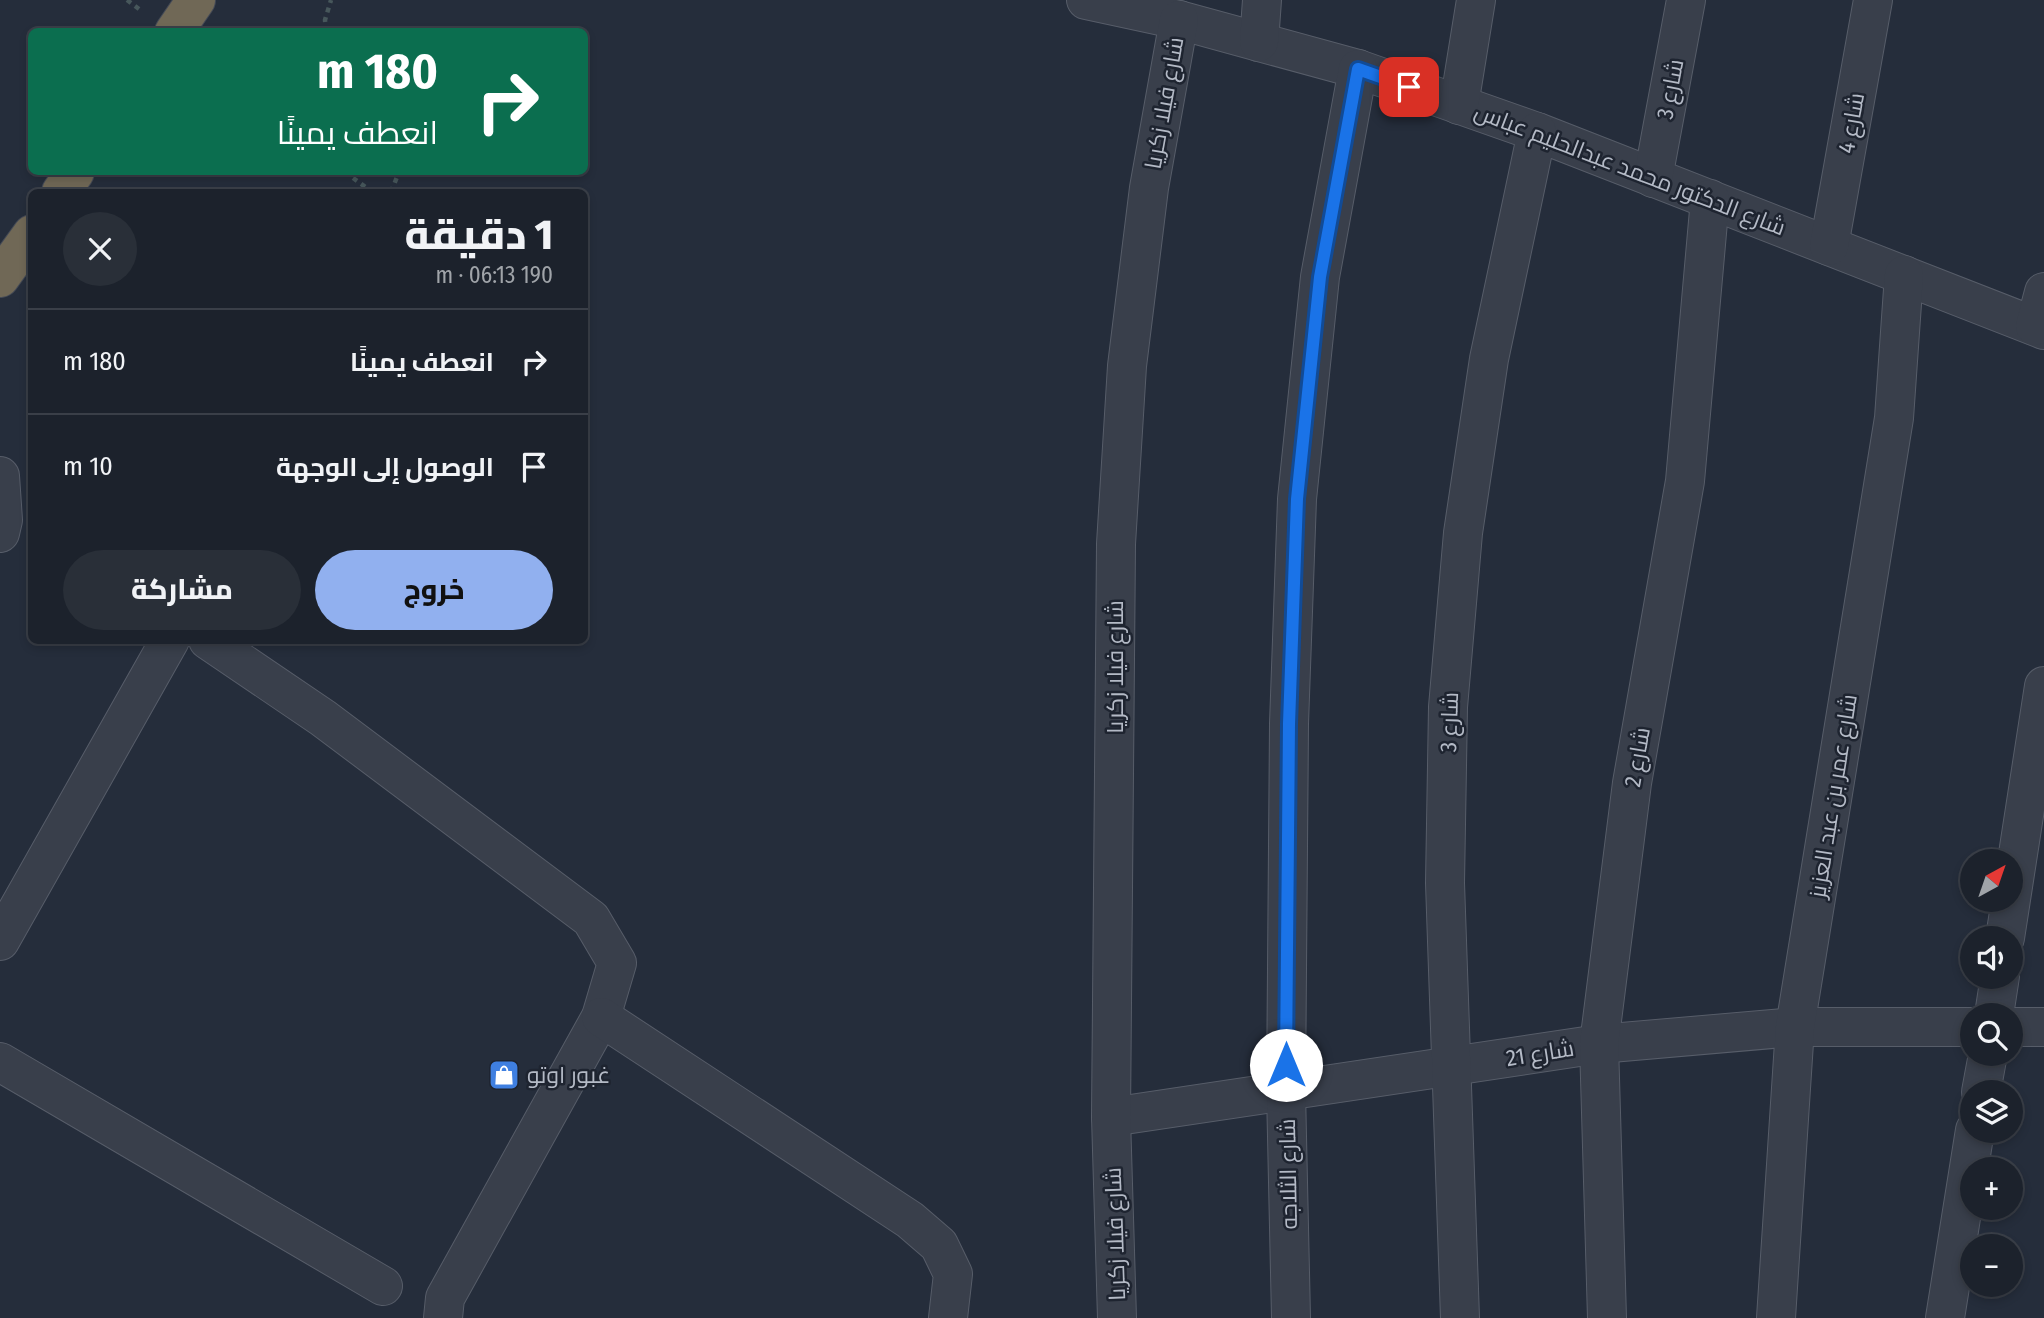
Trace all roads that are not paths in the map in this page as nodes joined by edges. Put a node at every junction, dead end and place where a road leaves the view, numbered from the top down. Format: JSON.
{"nodes":[{"id":1,"x":196,"y":0,"type":"edge"},
{"id":2,"x":1086,"y":0,"type":"edge"},
{"id":3,"x":1262,"y":0,"type":"edge"},
{"id":4,"x":1475,"y":0,"type":"edge"},
{"id":5,"x":1686,"y":0,"type":"edge"},
{"id":6,"x":1873,"y":0,"type":"edge"},
{"id":7,"x":1179,"y":20,"type":"junction"},
{"id":8,"x":177,"y":28,"type":"edge"},
{"id":9,"x":1259,"y":42,"type":"junction"},
{"id":10,"x":1358,"y":69,"type":"junction"},
{"id":11,"x":1459,"y":105,"type":"junction"},
{"id":12,"x":1538,"y":132,"type":"junction"},
{"id":13,"x":1653,"y":178,"type":"junction"},
{"id":14,"x":1710,"y":199,"type":"junction"},
{"id":15,"x":28,"y":240,"type":"edge"},
{"id":16,"x":1829,"y":246,"type":"junction"},
{"id":17,"x":1904,"y":275,"type":"junction"},
{"id":18,"x":0,"y":278,"type":"edge"},
{"id":19,"x":2041,"y":316,"type":"edge"},
{"id":20,"x":0,"y":476,"type":"edge"},
{"id":21,"x":11,"y":530,"type":"edge"},
{"id":22,"x":168,"y":644,"type":"edge"},
{"id":23,"x":214,"y":644,"type":"edge"},
{"id":24,"x":2044,"y":686,"type":"edge"},
{"id":25,"x":2008,"y":926,"type":"edge"},
{"id":26,"x":0,"y":941,"type":"edge"},
{"id":27,"x":601,"y":1017,"type":"junction"},
{"id":28,"x":1795,"y":1027,"type":"junction"},
{"id":29,"x":1960,"y":1027,"type":"edge"},
{"id":30,"x":2023,"y":1027,"type":"edge"},
{"id":31,"x":2044,"y":1027,"type":"edge"},
{"id":32,"x":1599,"y":1044,"type":"junction"},
{"id":33,"x":0,"y":1062,"type":"edge"},
{"id":34,"x":1452,"y":1066,"type":"junction"},
{"id":35,"x":1286,"y":1091,"type":"junction"},
{"id":36,"x":1111,"y":1117,"type":"junction"},
{"id":37,"x":1973,"y":1143,"type":"edge"},
{"id":38,"x":383,"y":1286,"type":"dead end"},
{"id":39,"x":443,"y":1318,"type":"edge"},
{"id":40,"x":948,"y":1318,"type":"edge"},
{"id":41,"x":1117,"y":1318,"type":"edge"},
{"id":42,"x":1291,"y":1318,"type":"edge"},
{"id":43,"x":1460,"y":1318,"type":"edge"},
{"id":44,"x":1606,"y":1318,"type":"edge"},
{"id":45,"x":1776,"y":1318,"type":"edge"},
{"id":46,"x":1945,"y":1318,"type":"edge"}],
"edges":[{"from":1,"to":8,"type":"highway"},
{"from":2,"to":7,"type":"street","name":"شارع الدكتور محمد عبدالحليم عباس"},
{"from":3,"to":9,"type":"street"},
{"from":4,"to":11,"type":"street"},
{"from":5,"to":13,"type":"street","name":"شارع 3"},
{"from":6,"to":16,"type":"street","name":"شارع 4"},
{"from":7,"to":9,"type":"street","name":"شارع الدكتور محمد عبدالحليم عباس"},
{"from":7,"to":36,"type":"street","name":"شارع فيلا زكريا"},
{"from":9,"to":10,"type":"street","name":"شارع الدكتور محمد عبدالحليم عباس"},
{"from":10,"to":11,"type":"street","name":"شارع الدكتور محمد عبدالحليم عباس"},
{"from":10,"to":35,"type":"street","name":"شارع الثلاجه"},
{"from":11,"to":12,"type":"street","name":"شارع الدكتور محمد عبدالحليم عباس"},
{"from":12,"to":13,"type":"street","name":"شارع الدكتور محمد عبدالحليم عباس"},
{"from":12,"to":34,"type":"street","name":"شارع 3"},
{"from":13,"to":14,"type":"street","name":"شارع الدكتور محمد عبدالحليم عباس"},
{"from":14,"to":16,"type":"street","name":"شارع الدكتور محمد عبدالحليم عباس"},
{"from":14,"to":32,"type":"street","name":"شارع 2"},
{"from":15,"to":18,"type":"highway"},
{"from":16,"to":17,"type":"street","name":"شارع الدكتور محمد عبدالحليم عباس"},
{"from":17,"to":19,"type":"street","name":"شارع الدكتور محمد عبدالحليم عباس"},
{"from":17,"to":28,"type":"street","name":"شارع عمر بن عبد العزيز"},
{"from":20,"to":21,"type":"street"},
{"from":22,"to":26,"type":"street"},
{"from":23,"to":27,"type":"street"},
{"from":24,"to":25,"type":"street"},
{"from":27,"to":39,"type":"street"},
{"from":27,"to":40,"type":"street"},
{"from":28,"to":29,"type":"street","name":"شارع 21"},
{"from":28,"to":32,"type":"street","name":"شارع 21"},
{"from":28,"to":45,"type":"street","name":"شارع عمر بن عبد العزيز"},
{"from":30,"to":31,"type":"street"},
{"from":32,"to":34,"type":"street","name":"شارع 21"},
{"from":32,"to":44,"type":"street","name":"شارع 2"},
{"from":33,"to":38,"type":"street"},
{"from":34,"to":35,"type":"street","name":"شارع 21"},
{"from":34,"to":43,"type":"street","name":"شارع 3"},
{"from":35,"to":36,"type":"street","name":"شارع 21"},
{"from":35,"to":42,"type":"street","name":"شارع الثلاجه"},
{"from":36,"to":41,"type":"street","name":"شارع فيلا زكريا"},
{"from":37,"to":46,"type":"street"}]}
